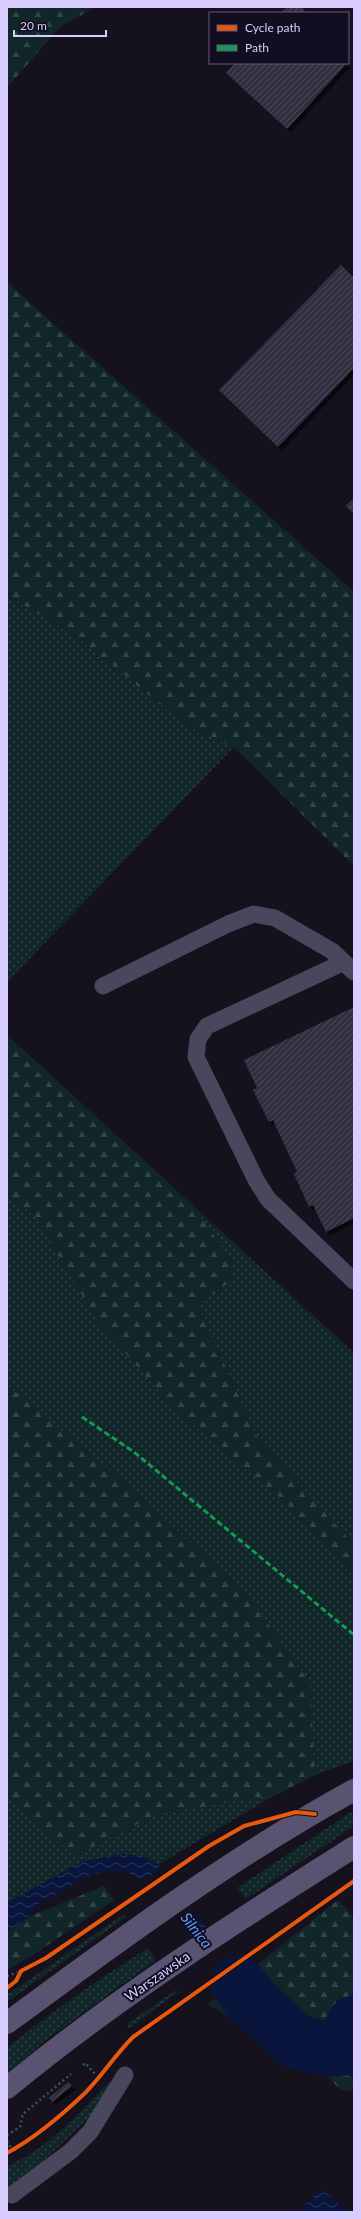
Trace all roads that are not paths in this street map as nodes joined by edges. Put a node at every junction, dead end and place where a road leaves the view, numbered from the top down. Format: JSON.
{"nodes":[{"id":1,"x":349,"y":967,"type":"edge"},
{"id":2,"x":103,"y":986,"type":"dead end"},
{"id":3,"x":354,"y":1281,"type":"edge"},
{"id":4,"x":354,"y":1790,"type":"edge"},
{"id":5,"x":354,"y":1846,"type":"edge"},
{"id":6,"x":7,"y":2024,"type":"edge"},
{"id":7,"x":126,"y":2075,"type":"dead end"},
{"id":8,"x":7,"y":2088,"type":"edge"},
{"id":9,"x":12,"y":2195,"type":"dead end"}],
"edges":[{"from":1,"to":2,"type":"lane"},
{"from":1,"to":3,"type":"lane"},
{"from":4,"to":6,"type":"main road"},
{"from":5,"to":8,"type":"main road","name":"Warszawska"},
{"from":7,"to":9,"type":"lane"}]}
